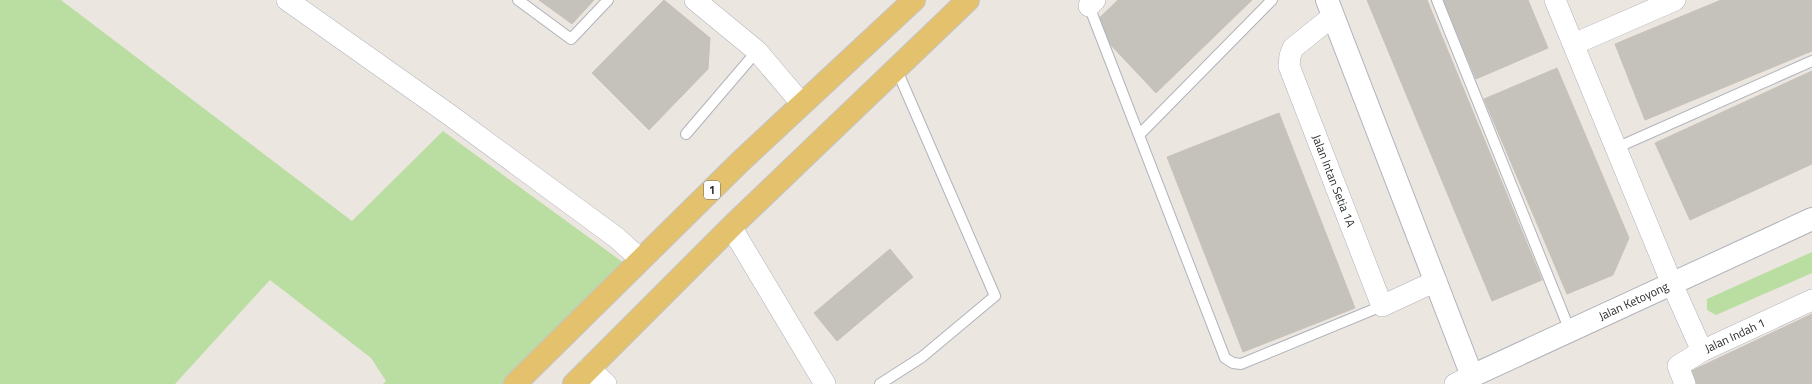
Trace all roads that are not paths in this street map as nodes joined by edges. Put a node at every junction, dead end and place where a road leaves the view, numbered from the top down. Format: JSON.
{"nodes":[{"id":1,"x":287,"y":0,"type":"edge"},
{"id":2,"x":518,"y":0,"type":"edge"},
{"id":3,"x":608,"y":0,"type":"edge"},
{"id":4,"x":695,"y":0,"type":"edge"},
{"id":5,"x":914,"y":0,"type":"edge"},
{"id":6,"x":968,"y":0,"type":"edge"},
{"id":7,"x":1272,"y":0,"type":"edge"},
{"id":8,"x":1437,"y":0,"type":"edge"},
{"id":9,"x":1556,"y":0,"type":"edge"},
{"id":10,"x":1675,"y":0,"type":"edge"},
{"id":11,"x":1092,"y":3,"type":"edge"},
{"id":12,"x":1330,"y":8,"type":"edge"},
{"id":13,"x":1574,"y":44,"type":"junction"},
{"id":14,"x":758,"y":51,"type":"junction"},
{"id":15,"x":1812,"y":62,"type":"edge"},
{"id":16,"x":896,"y":68,"type":"junction"},
{"id":17,"x":802,"y":104,"type":"junction"},
{"id":18,"x":686,"y":134,"type":"dead end"},
{"id":19,"x":1140,"y":134,"type":"junction"},
{"id":20,"x":1616,"y":148,"type":"junction"},
{"id":21,"x":1812,"y":219,"type":"edge"},
{"id":22,"x":730,"y":227,"type":"junction"},
{"id":23,"x":641,"y":260,"type":"junction"},
{"id":24,"x":1436,"y":281,"type":"junction"},
{"id":25,"x":1672,"y":284,"type":"junction"},
{"id":26,"x":1812,"y":300,"type":"edge"},
{"id":27,"x":1382,"y":306,"type":"junction"},
{"id":28,"x":1570,"y":331,"type":"junction"},
{"id":29,"x":1702,"y":351,"type":"junction"},
{"id":30,"x":589,"y":368,"type":"junction"},
{"id":31,"x":1464,"y":380,"type":"edge"},
{"id":32,"x":515,"y":384,"type":"edge"},
{"id":33,"x":574,"y":384,"type":"edge"},
{"id":34,"x":606,"y":384,"type":"edge"},
{"id":35,"x":825,"y":384,"type":"edge"},
{"id":36,"x":880,"y":384,"type":"edge"},
{"id":37,"x":1685,"y":384,"type":"edge"}],
"edges":[{"from":1,"to":23,"type":"street"},
{"from":2,"to":3,"type":"lane"},
{"from":4,"to":14,"type":"street"},
{"from":5,"to":17,"type":"main road","number":"1"},
{"from":6,"to":16,"type":"main road"},
{"from":7,"to":19,"type":"lane"},
{"from":8,"to":28,"type":"lane"},
{"from":9,"to":13,"type":"street"},
{"from":10,"to":13,"type":"street"},
{"from":11,"to":19,"type":"lane"},
{"from":12,"to":24,"type":"street"},
{"from":12,"to":27,"type":"street","name":"Jalan Intan Setia 1A"},
{"from":13,"to":20,"type":"street"},
{"from":14,"to":17,"type":"street"},
{"from":14,"to":18,"type":"lane"},
{"from":15,"to":20,"type":"lane"},
{"from":16,"to":22,"type":"main road"},
{"from":16,"to":36,"type":"lane"},
{"from":17,"to":23,"type":"main road","number":"1"},
{"from":19,"to":27,"type":"lane"},
{"from":20,"to":25,"type":"street"},
{"from":21,"to":25,"type":"street","name":"Jalan Ketoyong"},
{"from":22,"to":30,"type":"main road"},
{"from":22,"to":35,"type":"street"},
{"from":23,"to":32,"type":"main road","number":"1"},
{"from":24,"to":27,"type":"street"},
{"from":24,"to":31,"type":"street"},
{"from":25,"to":28,"type":"street","name":"Jalan Ketoyong"},
{"from":25,"to":29,"type":"street"},
{"from":26,"to":29,"type":"street","name":"Jalan Indah 1"},
{"from":28,"to":31,"type":"street","name":"Jalan Ketoyong"},
{"from":29,"to":37,"type":"street","name":"Jalan Indah 1"},
{"from":30,"to":33,"type":"main road"},
{"from":30,"to":34,"type":"street"}]}
